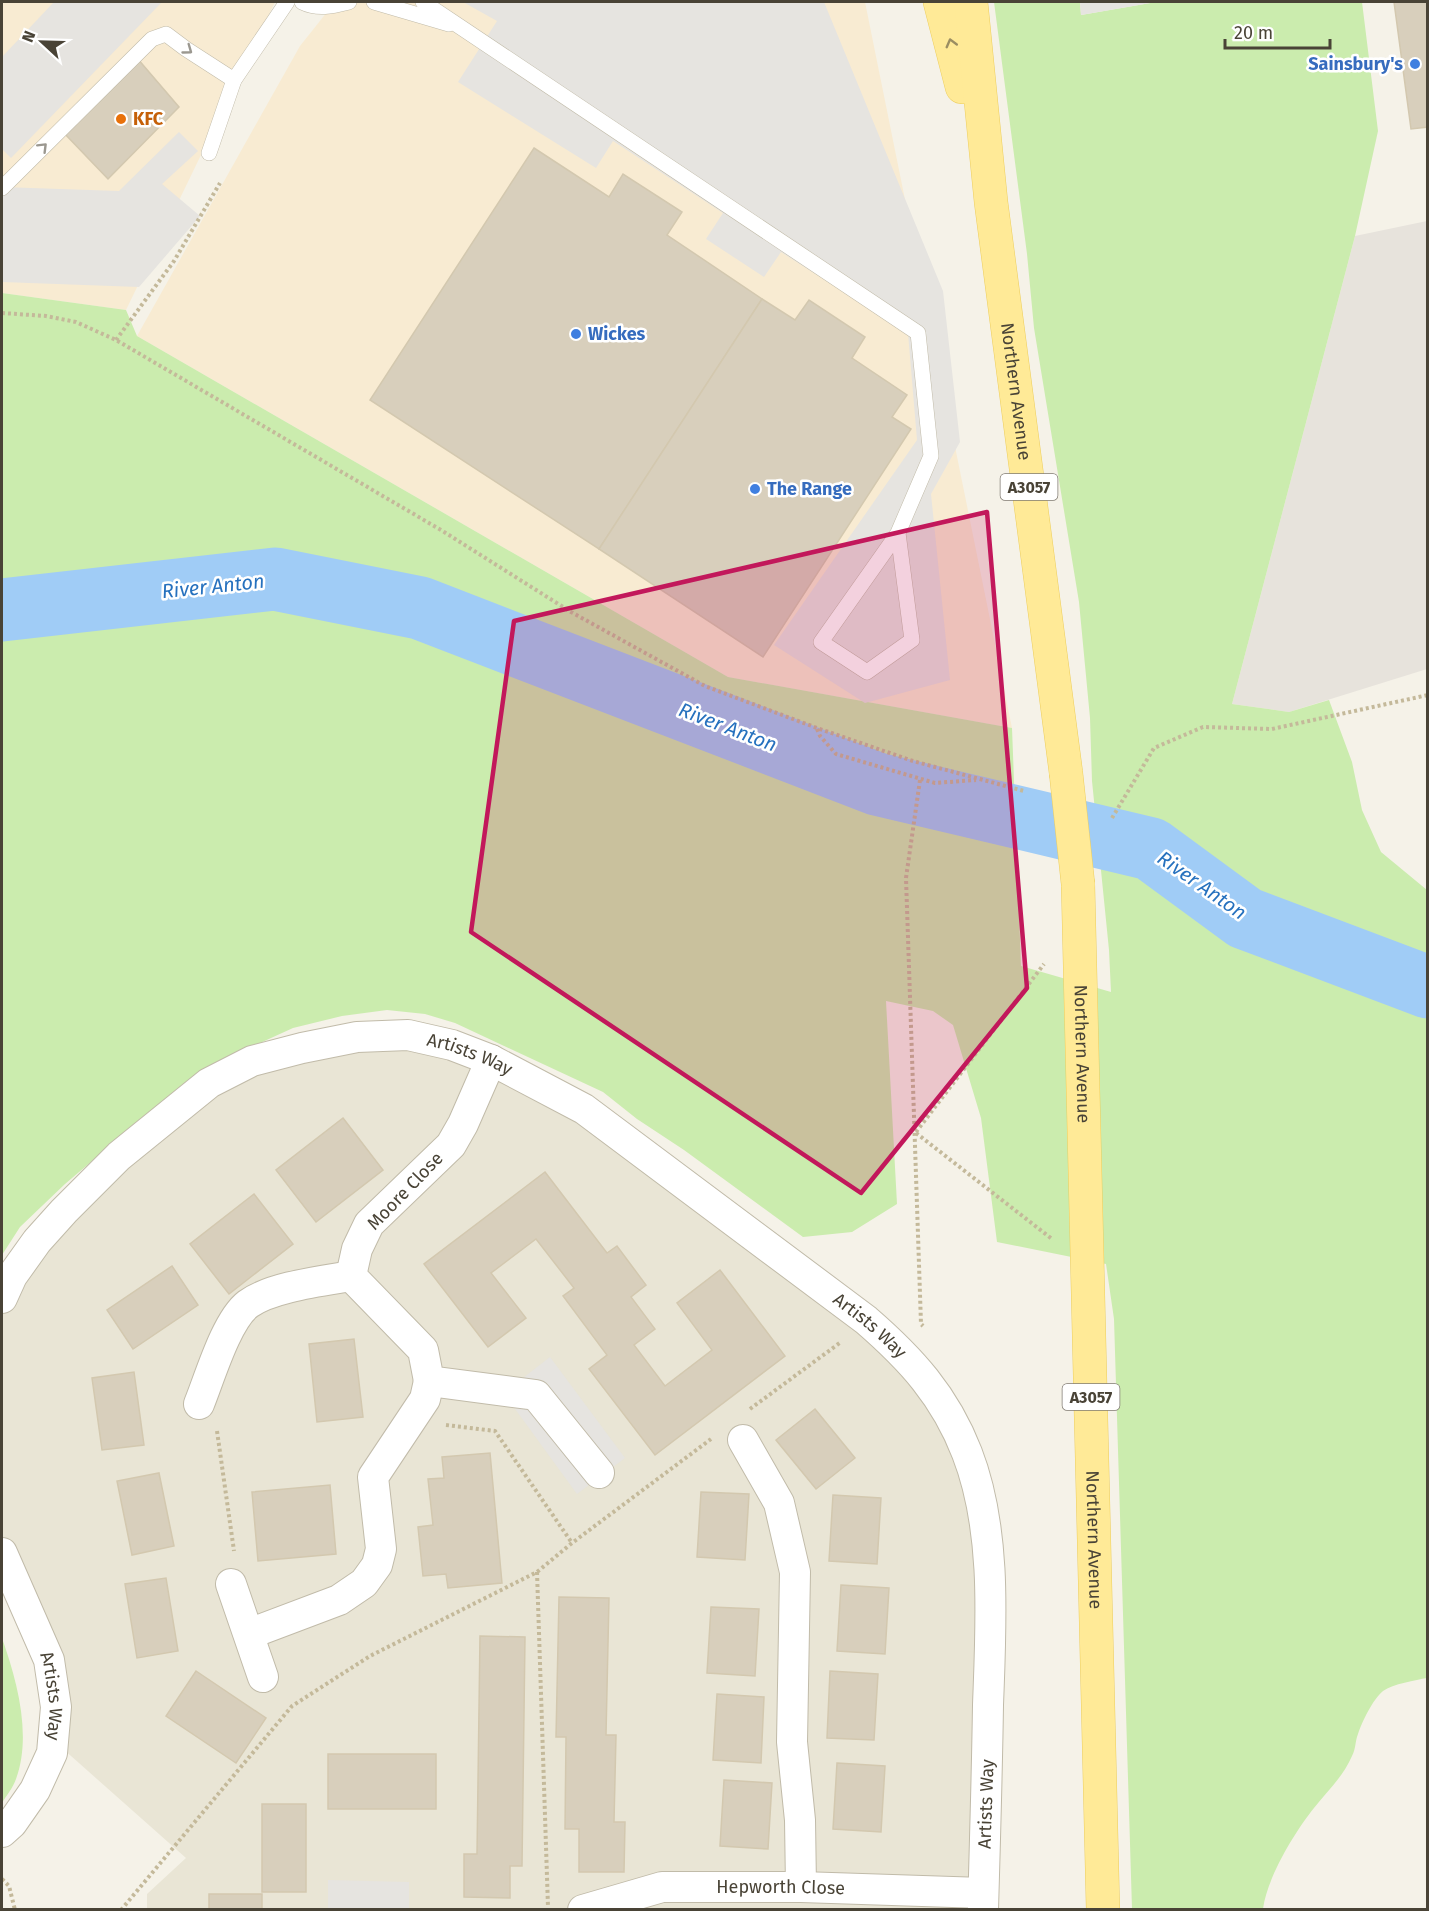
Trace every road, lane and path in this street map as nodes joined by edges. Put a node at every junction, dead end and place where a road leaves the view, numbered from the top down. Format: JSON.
{"nodes":[{"id":1,"x":287,"y":2,"type":"edge"},
{"id":2,"x":302,"y":2,"type":"edge"},
{"id":3,"x":349,"y":2,"type":"edge"},
{"id":4,"x":374,"y":2,"type":"edge"},
{"id":5,"x":423,"y":2,"type":"edge"},
{"id":6,"x":940,"y":2,"type":"edge"},
{"id":7,"x":971,"y":2,"type":"edge"},
{"id":8,"x":463,"y":28,"type":"junction"},
{"id":9,"x":234,"y":80,"type":"junction"},
{"id":10,"x":209,"y":153,"type":"dead end"},
{"id":11,"x":220,"y":183,"type":"dead end"},
{"id":12,"x":2,"y":188,"type":"edge"},
{"id":13,"x":990,"y":202,"type":"junction"},
{"id":14,"x":2,"y":313,"type":"edge"},
{"id":15,"x":116,"y":340,"type":"junction"},
{"id":16,"x":898,"y":533,"type":"junction"},
{"id":17,"x":1428,"y":695,"type":"edge"},
{"id":18,"x":817,"y":728,"type":"junction"},
{"id":19,"x":980,"y":779,"type":"junction"},
{"id":20,"x":920,"y":780,"type":"junction"},
{"id":21,"x":1024,"y":791,"type":"dead end"},
{"id":22,"x":1112,"y":818,"type":"dead end"},
{"id":23,"x":1044,"y":964,"type":"dead end"},
{"id":24,"x":491,"y":1060,"type":"junction"},
{"id":25,"x":915,"y":1133,"type":"junction"},
{"id":26,"x":1058,"y":1243,"type":"dead end"},
{"id":27,"x":351,"y":1275,"type":"junction"},
{"id":28,"x":2,"y":1298,"type":"edge"},
{"id":29,"x":866,"y":1320,"type":"junction"},
{"id":30,"x":928,"y":1332,"type":"dead end"},
{"id":31,"x":429,"y":1381,"type":"junction"},
{"id":32,"x":199,"y":1404,"type":"joint"},
{"id":33,"x":410,"y":1420,"type":"junction"},
{"id":34,"x":736,"y":1428,"type":"junction"},
{"id":35,"x":599,"y":1473,"type":"dead end"},
{"id":36,"x":572,"y":1543,"type":"junction"},
{"id":37,"x":2,"y":1553,"type":"edge"},
{"id":38,"x":537,"y":1572,"type":"junction"},
{"id":39,"x":231,"y":1584,"type":"joint"},
{"id":40,"x":249,"y":1634,"type":"junction"},
{"id":41,"x":263,"y":1677,"type":"dead end"},
{"id":42,"x":2,"y":1832,"type":"edge"},
{"id":43,"x":2,"y":1880,"type":"edge"},
{"id":44,"x":801,"y":1887,"type":"junction"},
{"id":45,"x":983,"y":1901,"type":"edge"},
{"id":46,"x":15,"y":1910,"type":"edge"},
{"id":47,"x":121,"y":1910,"type":"edge"},
{"id":48,"x":548,"y":1910,"type":"edge"},
{"id":49,"x":583,"y":1910,"type":"edge"},
{"id":50,"x":1103,"y":1910,"type":"edge"}],
"edges":[{"from":1,"to":9,"type":"lane"},
{"from":2,"to":3,"type":"lane"},
{"from":4,"to":8,"type":"lane"},
{"from":5,"to":8,"type":"lane"},
{"from":13,"to":6,"type":"main road","name":"Northern Avenue","number":"A3057","one_way":true},
{"from":7,"to":13,"type":"main road","name":"Northern Avenue","number":"A3057"},
{"from":8,"to":16,"type":"lane"},
{"from":9,"to":10,"type":"lane"},
{"from":12,"to":9,"type":"lane","one_way":true},
{"from":11,"to":15,"type":"path"},
{"from":13,"to":50,"type":"main road","name":"Northern Avenue","number":"A3057","bridge":true},
{"from":14,"to":15,"type":"path"},
{"from":15,"to":18,"type":"path"},
{"from":16,"to":16,"type":"lane"},
{"from":17,"to":22,"type":"path"},
{"from":18,"to":19,"type":"path"},
{"from":18,"to":20,"type":"path"},
{"from":19,"to":20,"type":"path"},
{"from":19,"to":21,"type":"path"},
{"from":20,"to":25,"type":"path","name":"Artists Way"},
{"from":23,"to":25,"type":"path"},
{"from":24,"to":27,"type":"street","name":"Moore Close"},
{"from":24,"to":28,"type":"street","name":"Artists Way"},
{"from":24,"to":29,"type":"street","name":"Artists Way"},
{"from":25,"to":26,"type":"path"},
{"from":25,"to":30,"type":"path","name":"Artists Way"},
{"from":27,"to":31,"type":"street"},
{"from":27,"to":32,"type":"street"},
{"from":29,"to":34,"type":"path"},
{"from":29,"to":45,"type":"street","name":"Artists Way"},
{"from":31,"to":33,"type":"street"},
{"from":31,"to":35,"type":"street"},
{"from":32,"to":39,"type":"path"},
{"from":33,"to":36,"type":"path"},
{"from":33,"to":40,"type":"street"},
{"from":34,"to":36,"type":"path"},
{"from":34,"to":44,"type":"street"},
{"from":36,"to":38,"type":"path"},
{"from":37,"to":42,"type":"street","name":"Artists Way"},
{"from":38,"to":47,"type":"path"},
{"from":38,"to":48,"type":"path"},
{"from":39,"to":40,"type":"street"},
{"from":40,"to":41,"type":"street"},
{"from":43,"to":46,"type":"path"},
{"from":44,"to":45,"type":"street","name":"Hepworth Close"},
{"from":44,"to":49,"type":"street","name":"Hepworth Close"}]}
